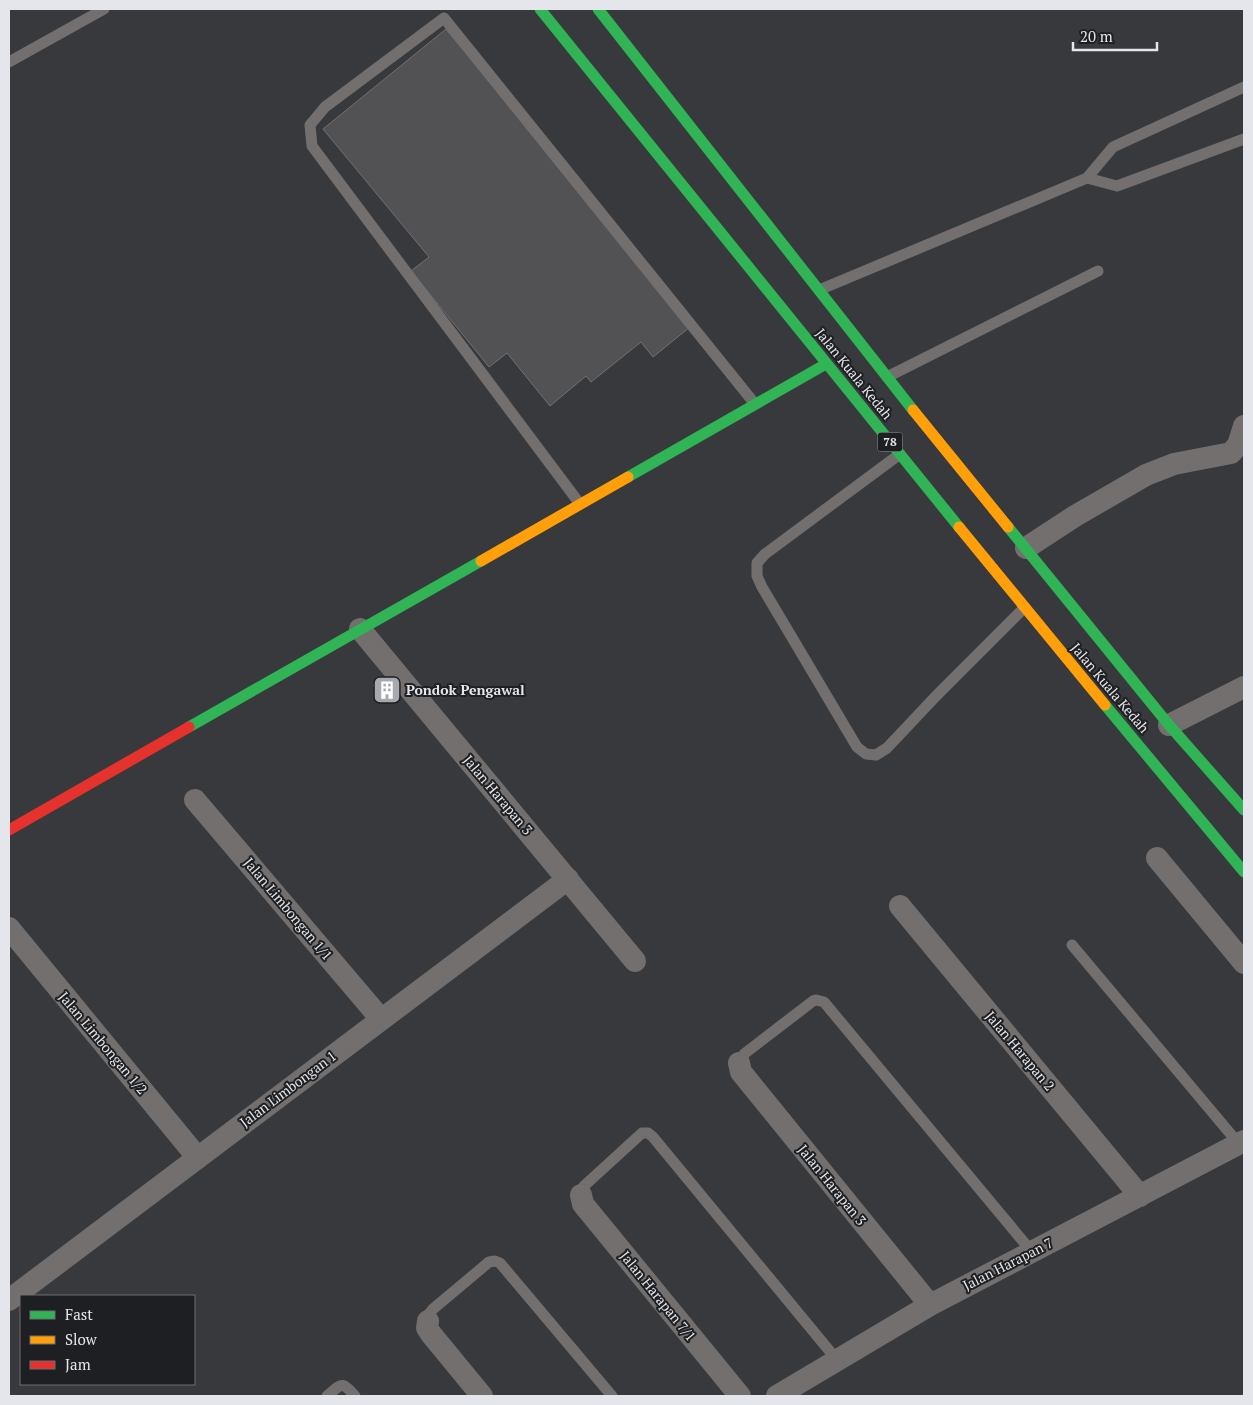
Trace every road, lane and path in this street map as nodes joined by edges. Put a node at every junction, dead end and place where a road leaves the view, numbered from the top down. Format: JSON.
{"nodes":[{"id":1,"x":104,"y":9,"type":"edge"},
{"id":2,"x":540,"y":9,"type":"edge"},
{"id":3,"x":598,"y":9,"type":"edge"},
{"id":4,"x":441,"y":13,"type":"edge"},
{"id":5,"x":9,"y":62,"type":"edge"},
{"id":6,"x":1244,"y":87,"type":"edge"},
{"id":7,"x":1244,"y":139,"type":"edge"},
{"id":8,"x":1087,"y":178,"type":"junction"},
{"id":9,"x":1098,"y":272,"type":"dead end"},
{"id":10,"x":818,"y":290,"type":"junction"},
{"id":11,"x":826,"y":364,"type":"junction"},
{"id":12,"x":886,"y":378,"type":"junction"},
{"id":13,"x":755,"y":404,"type":"junction"},
{"id":14,"x":1244,"y":426,"type":"edge"},
{"id":15,"x":900,"y":454,"type":"junction"},
{"id":16,"x":580,"y":504,"type":"junction"},
{"id":17,"x":1026,"y":548,"type":"junction"},
{"id":18,"x":1024,"y":608,"type":"junction"},
{"id":19,"x":360,"y":629,"type":"junction"},
{"id":20,"x":1244,"y":687,"type":"edge"},
{"id":21,"x":1169,"y":725,"type":"junction"},
{"id":22,"x":195,"y":800,"type":"dead end"},
{"id":23,"x":1244,"y":810,"type":"edge"},
{"id":24,"x":9,"y":830,"type":"edge"},
{"id":25,"x":1157,"y":858,"type":"dead end"},
{"id":26,"x":1244,"y":872,"type":"edge"},
{"id":27,"x":568,"y":879,"type":"junction"},
{"id":28,"x":900,"y":906,"type":"dead end"},
{"id":29,"x":9,"y":928,"type":"edge"},
{"id":30,"x":1072,"y":945,"type":"dead end"},
{"id":31,"x":635,"y":961,"type":"dead end"},
{"id":32,"x":1244,"y":963,"type":"edge"},
{"id":33,"x":381,"y":1019,"type":"junction"},
{"id":34,"x":739,"y":1063,"type":"joint"},
{"id":35,"x":1242,"y":1142,"type":"edge"},
{"id":36,"x":198,"y":1158,"type":"junction"},
{"id":37,"x":581,"y":1195,"type":"joint"},
{"id":38,"x":1140,"y":1196,"type":"junction"},
{"id":39,"x":1032,"y":1252,"type":"junction"},
{"id":40,"x":10,"y":1296,"type":"edge"},
{"id":41,"x":930,"y":1304,"type":"junction"},
{"id":42,"x":428,"y":1321,"type":"joint"},
{"id":43,"x":837,"y":1360,"type":"junction"},
{"id":44,"x":327,"y":1396,"type":"edge"},
{"id":45,"x":355,"y":1396,"type":"edge"},
{"id":46,"x":482,"y":1396,"type":"edge"},
{"id":47,"x":612,"y":1396,"type":"edge"},
{"id":48,"x":740,"y":1396,"type":"edge"},
{"id":49,"x":777,"y":1396,"type":"edge"}],
"edges":[{"from":1,"to":5,"type":"lane"},
{"from":2,"to":11,"type":"main road","name":"Jalan Kuala Kedah","number":"78"},
{"from":3,"to":10,"type":"main road","name":"Jalan Kuala Kedah"},
{"from":4,"to":13,"type":"lane"},
{"from":4,"to":16,"type":"lane"},
{"from":6,"to":8,"type":"lane"},
{"from":7,"to":8,"type":"lane"},
{"from":8,"to":10,"type":"lane"},
{"from":9,"to":12,"type":"lane"},
{"from":10,"to":12,"type":"main road","name":"Jalan Kuala Kedah"},
{"from":11,"to":13,"type":"main road"},
{"from":11,"to":15,"type":"main road","name":"Jalan Kuala Kedah","number":"78"},
{"from":12,"to":17,"type":"main road","name":"Jalan Kuala Kedah"},
{"from":13,"to":16,"type":"main road"},
{"from":14,"to":17,"type":"street"},
{"from":15,"to":18,"type":"main road","name":"Jalan Kuala Kedah","number":"78"},
{"from":15,"to":18,"type":"lane"},
{"from":16,"to":19,"type":"main road"},
{"from":17,"to":21,"type":"main road","name":"Jalan Kuala Kedah"},
{"from":18,"to":26,"type":"main road","name":"Jalan Kuala Kedah","number":"78"},
{"from":19,"to":24,"type":"main road"},
{"from":19,"to":27,"type":"street","name":"Jalan Harapan 3"},
{"from":20,"to":21,"type":"street"},
{"from":21,"to":23,"type":"main road","name":"Jalan Kuala Kedah"},
{"from":22,"to":33,"type":"street","name":"Jalan Limbongan 1/1"},
{"from":25,"to":32,"type":"street"},
{"from":27,"to":31,"type":"street","name":"Jalan Harapan 3"},
{"from":27,"to":33,"type":"street","name":"Jalan Limbongan 1"},
{"from":28,"to":38,"type":"street","name":"Jalan Harapan 2"},
{"from":29,"to":36,"type":"street","name":"Jalan Limbongan 1/2"},
{"from":30,"to":35,"type":"lane"},
{"from":33,"to":36,"type":"street","name":"Jalan Limbongan 1"},
{"from":34,"to":39,"type":"lane"},
{"from":34,"to":41,"type":"street","name":"Jalan Harapan 3"},
{"from":35,"to":38,"type":"street","name":"Jalan Harapan 7"},
{"from":36,"to":40,"type":"street","name":"Jalan Limbongan 1"},
{"from":37,"to":43,"type":"lane"},
{"from":37,"to":48,"type":"street","name":"Jalan Harapan 7/1"},
{"from":38,"to":39,"type":"street","name":"Jalan Harapan 7"},
{"from":39,"to":41,"type":"street","name":"Jalan Harapan 7"},
{"from":41,"to":43,"type":"street","name":"Jalan Harapan 7"},
{"from":42,"to":46,"type":"street"},
{"from":42,"to":47,"type":"lane"},
{"from":43,"to":49,"type":"street","name":"Jalan Harapan 7"},
{"from":44,"to":45,"type":"lane"}]}
